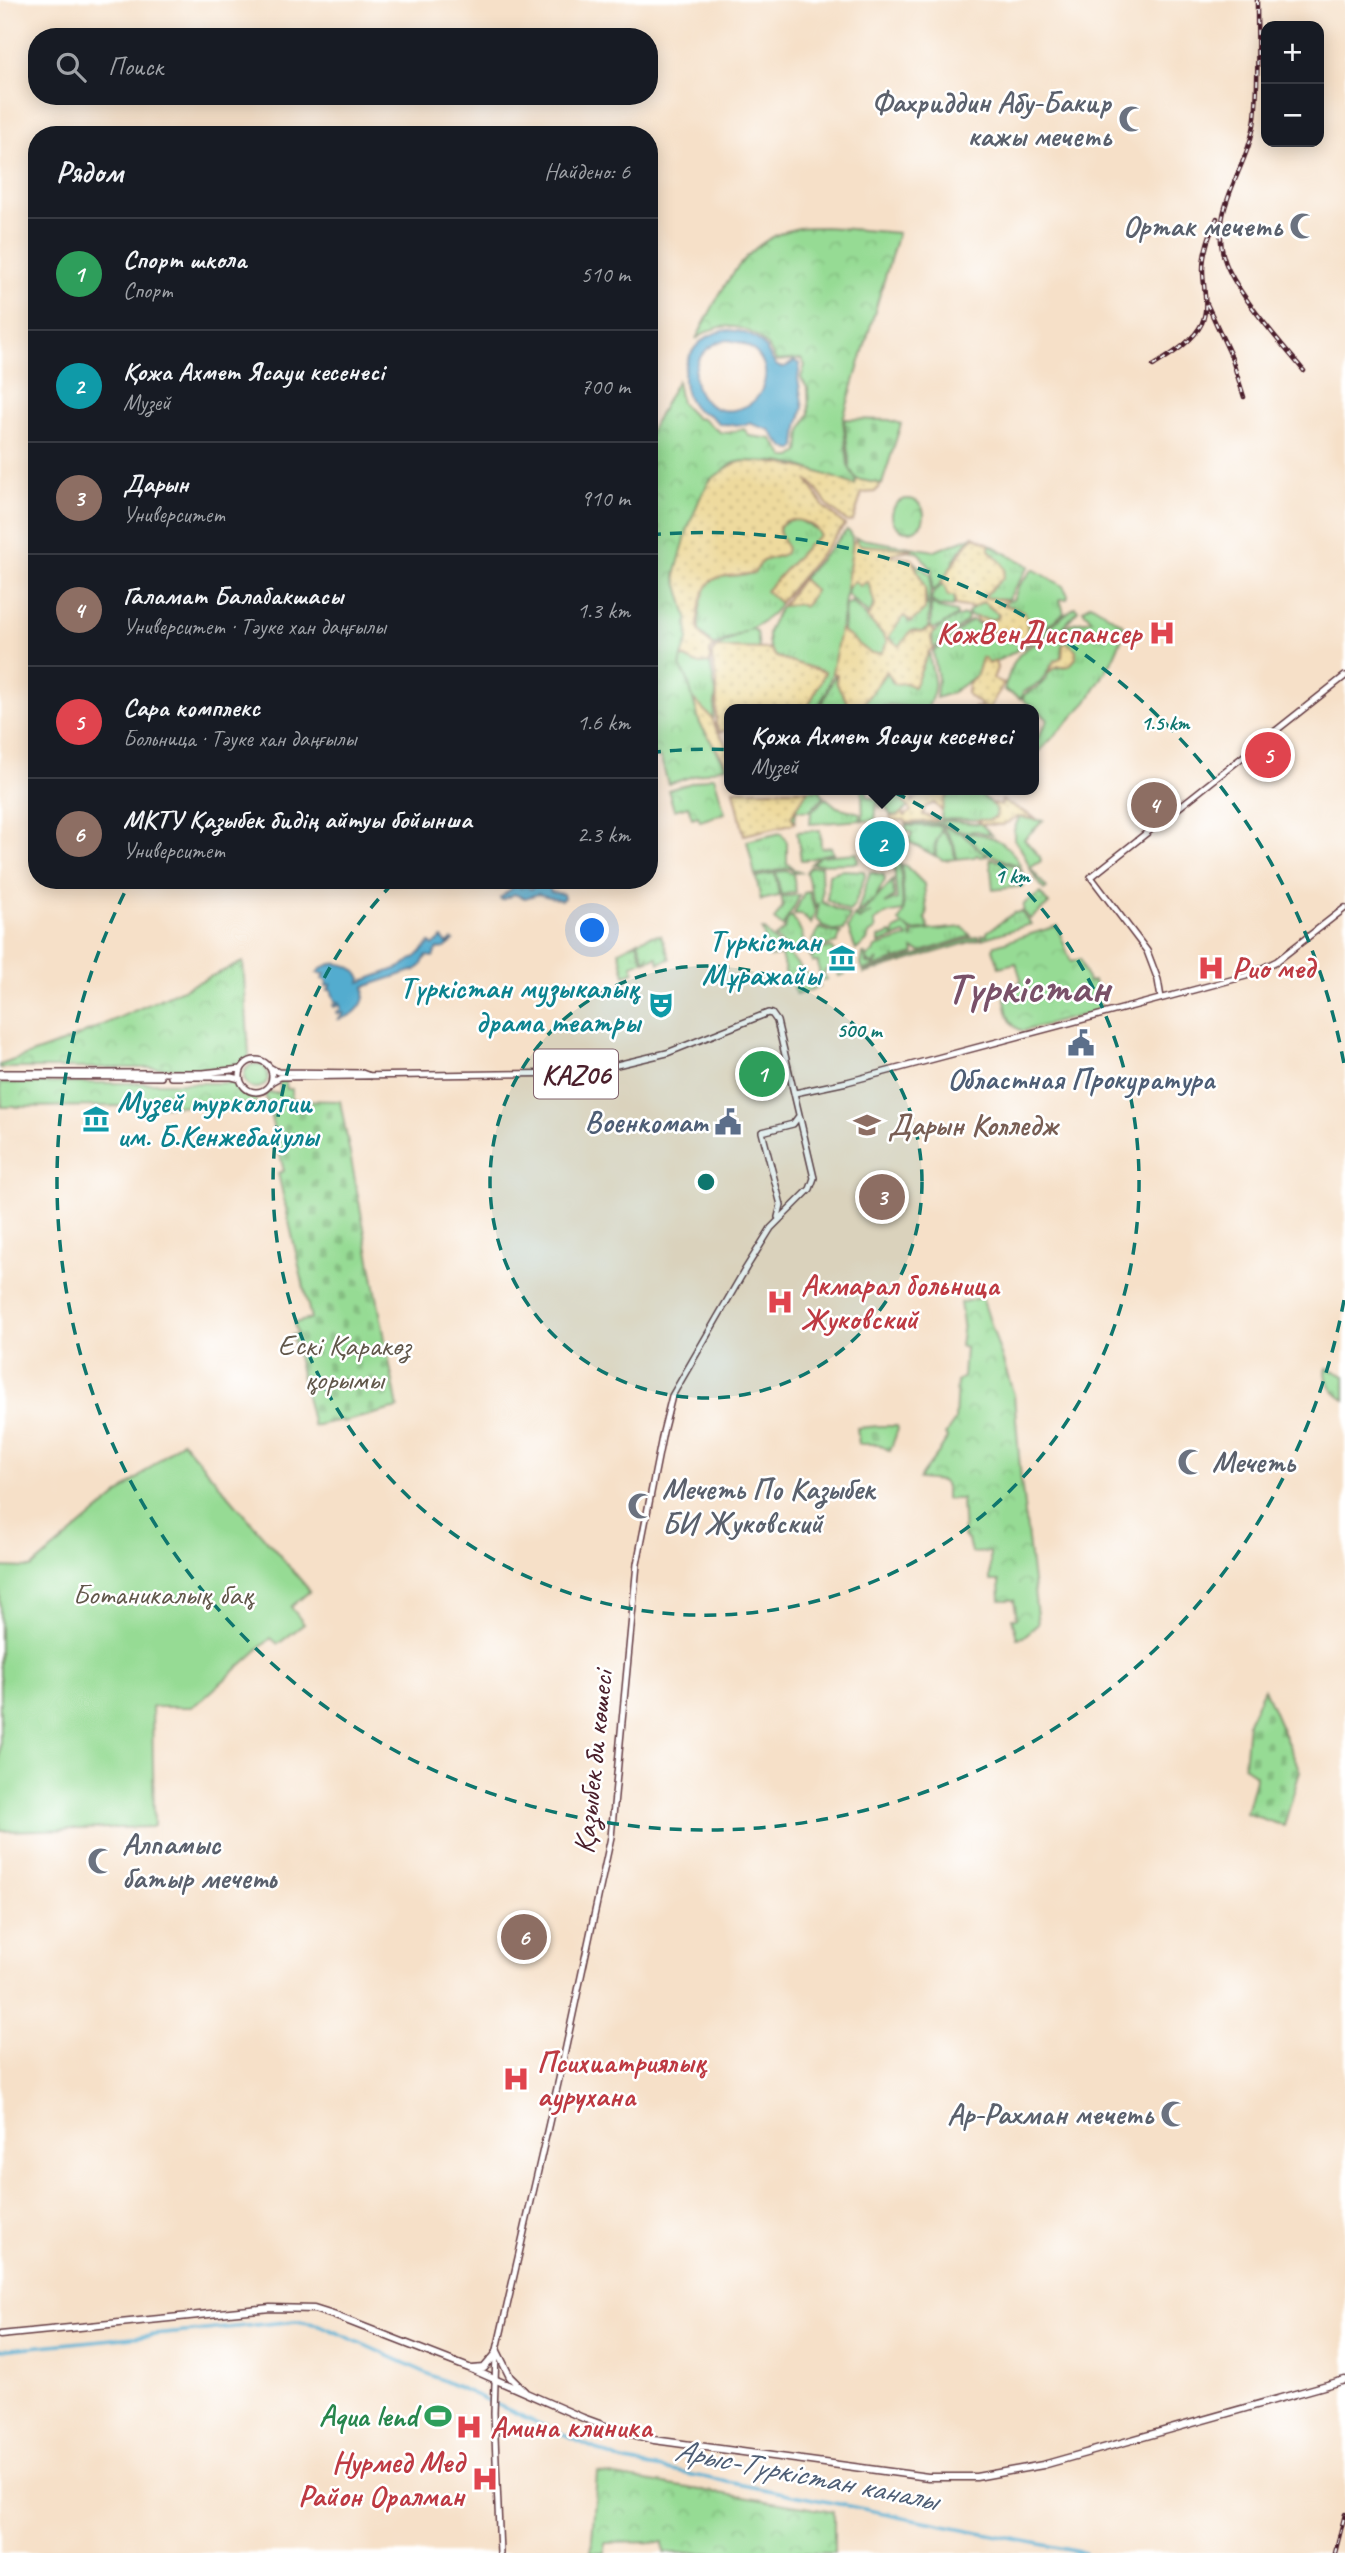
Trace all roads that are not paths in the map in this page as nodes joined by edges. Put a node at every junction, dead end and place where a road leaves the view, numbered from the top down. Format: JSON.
{"nodes":[{"id":1,"x":1345,"y":676,"type":"edge"},
{"id":2,"x":1345,"y":908,"type":"edge"},
{"id":3,"x":1161,"y":999,"type":"junction"},
{"id":4,"x":269,"y":1067,"type":"junction"},
{"id":5,"x":242,"y":1069,"type":"junction"},
{"id":6,"x":0,"y":1075,"type":"edge"},
{"id":7,"x":370,"y":1076,"type":"junction"},
{"id":8,"x":240,"y":1079,"type":"junction"},
{"id":9,"x":271,"y":1082,"type":"junction"},
{"id":10,"x":795,"y":1094,"type":"junction"},
{"id":11,"x":799,"y":1116,"type":"junction"},
{"id":12,"x":780,"y":1205,"type":"junction"},
{"id":13,"x":788,"y":1210,"type":"junction"},
{"id":14,"x":771,"y":1228,"type":"junction"},
{"id":15,"x":0,"y":2336,"type":"edge"},
{"id":16,"x":496,"y":2353,"type":"junction"},
{"id":17,"x":471,"y":2370,"type":"junction"},
{"id":18,"x":1345,"y":2381,"type":"edge"},
{"id":19,"x":493,"y":2382,"type":"junction"},
{"id":20,"x":526,"y":2393,"type":"junction"},
{"id":21,"x":500,"y":2553,"type":"edge"}],
"edges":[{"from":1,"to":3,"type":"main road"},
{"from":2,"to":3,"type":"main road"},
{"from":3,"to":10,"type":"main road"},
{"from":4,"to":5,"type":"main road","number":"KАZ06"},
{"from":4,"to":7,"type":"main road","number":"KАZ06"},
{"from":4,"to":9,"type":"main road"},
{"from":5,"to":6,"type":"main road","number":"KАZ06"},
{"from":5,"to":8,"type":"main road"},
{"from":6,"to":8,"type":"main road","number":"KАZ06"},
{"from":7,"to":9,"type":"main road","number":"KАZ06"},
{"from":7,"to":10,"type":"main road","number":"KАZ06"},
{"from":8,"to":9,"type":"main road","number":"KАZ06"},
{"from":10,"to":11,"type":"main road"},
{"from":11,"to":12,"type":"main road"},
{"from":11,"to":13,"type":"main road","name":"Қазыбек би көшесі"},
{"from":12,"to":13,"type":"main road"},
{"from":12,"to":14,"type":"main road"},
{"from":13,"to":14,"type":"main road","name":"Қазыбек би көшесі"},
{"from":14,"to":16,"type":"main road","name":"Қазыбек би көшесі"},
{"from":15,"to":17,"type":"highway"},
{"from":15,"to":19,"type":"highway"},
{"from":16,"to":17,"type":"highway"},
{"from":16,"to":19,"type":"main road","name":"Қазыбек би көшесі"},
{"from":16,"to":20,"type":"highway"},
{"from":17,"to":19,"type":"highway"},
{"from":18,"to":19,"type":"highway"},
{"from":18,"to":20,"type":"highway"},
{"from":19,"to":20,"type":"highway"},
{"from":19,"to":21,"type":"main road","name":"Қазыбек би көшесі"}]}
